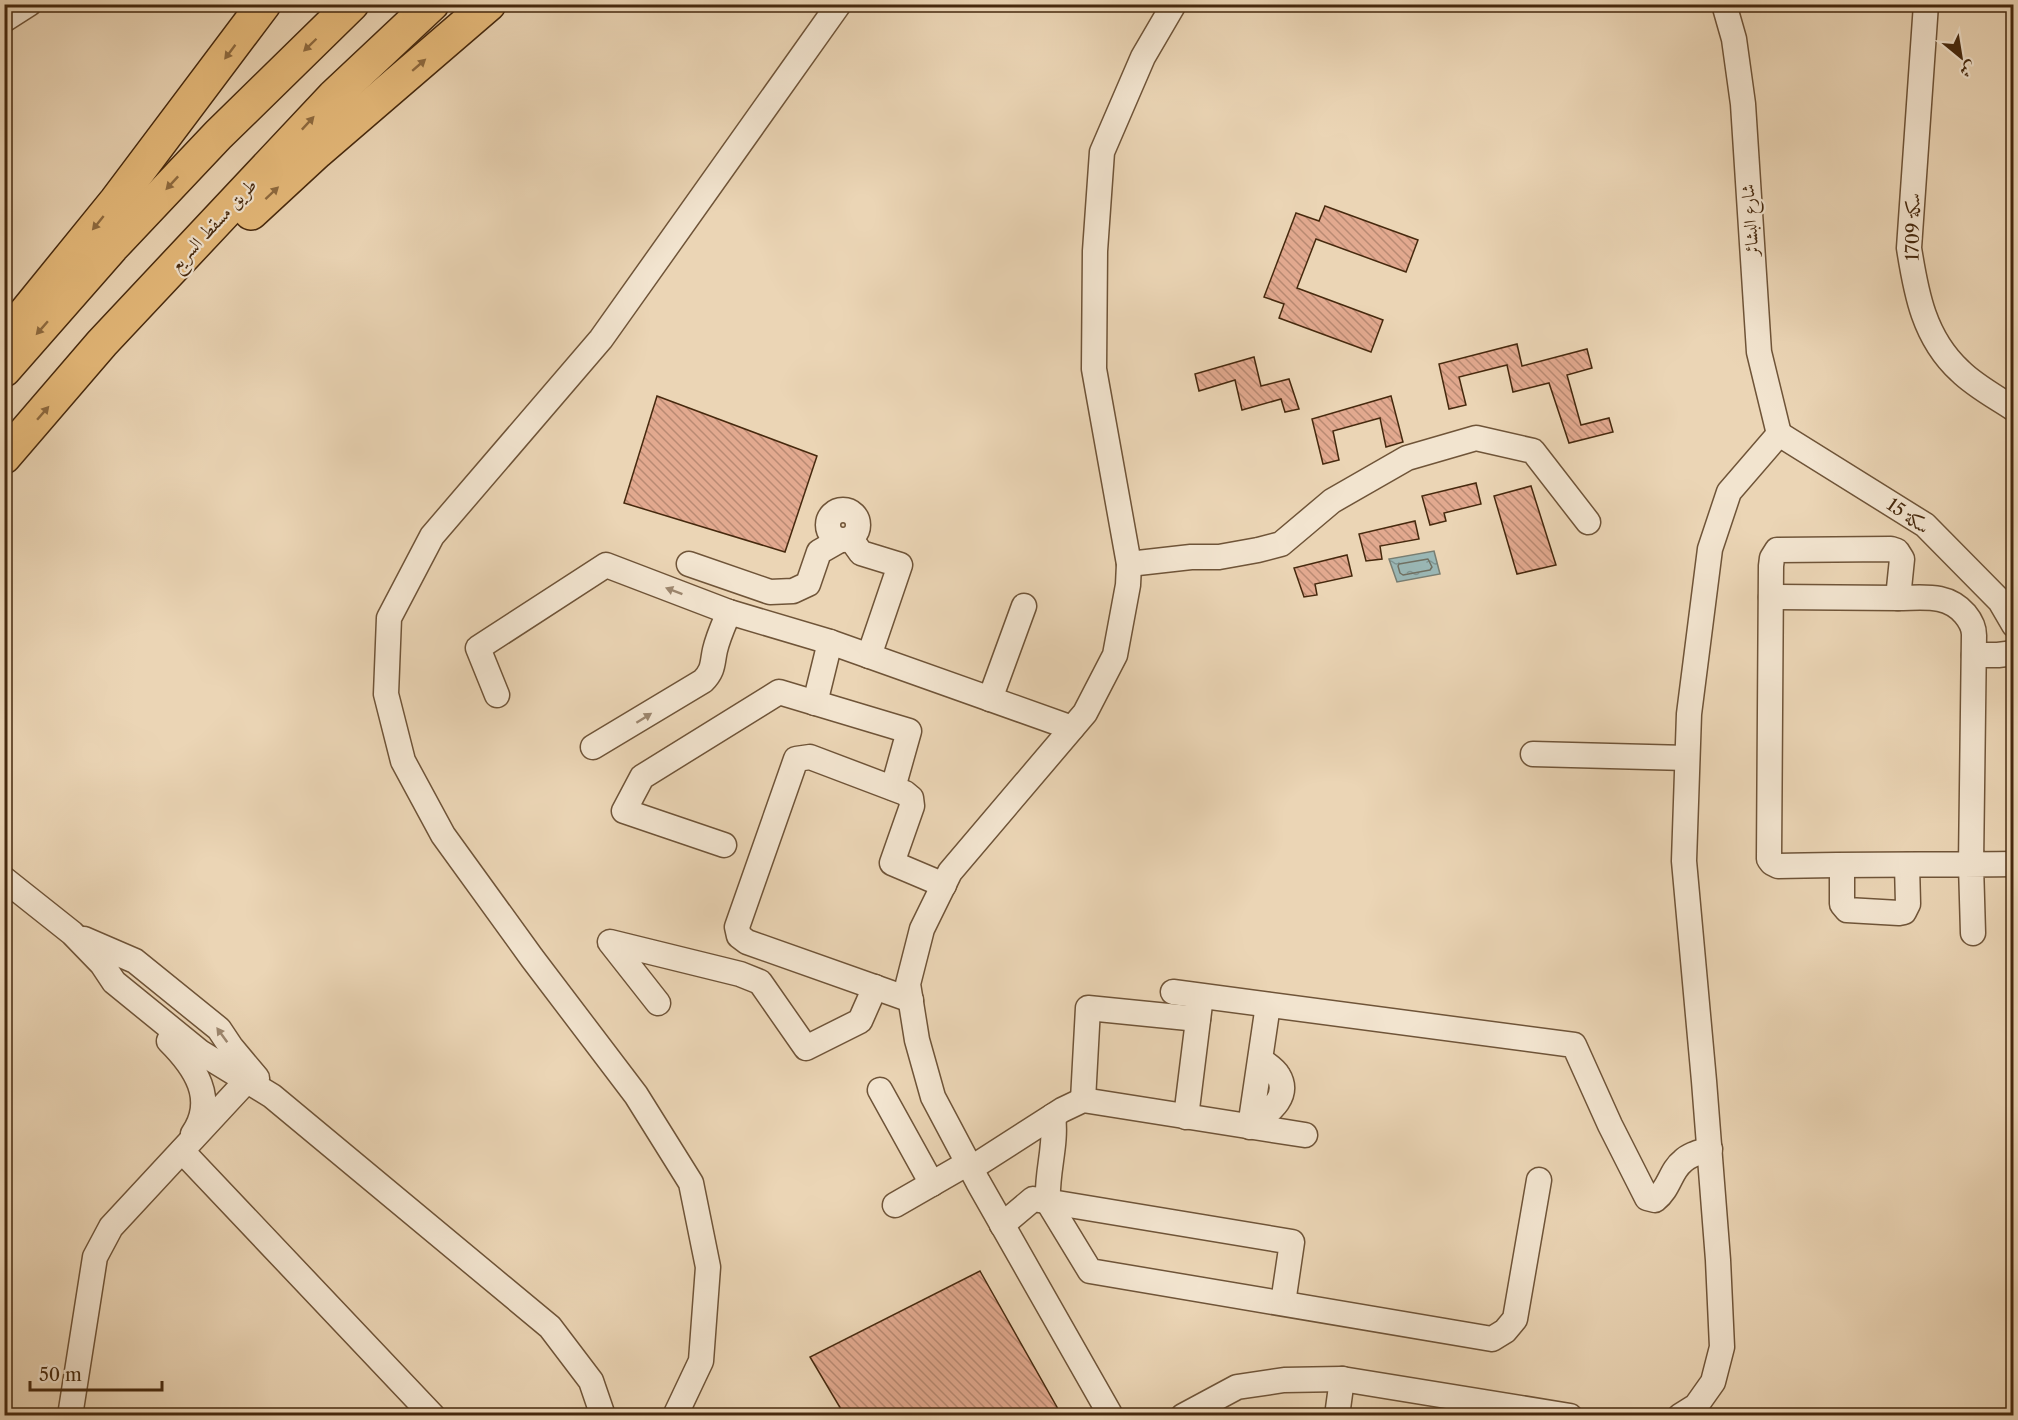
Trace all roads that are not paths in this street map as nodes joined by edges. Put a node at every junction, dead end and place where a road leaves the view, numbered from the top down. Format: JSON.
{"nodes":[{"id":1,"x":29,"y":4,"type":"edge"},
{"id":2,"x":264,"y":4,"type":"edge"},
{"id":3,"x":352,"y":4,"type":"edge"},
{"id":4,"x":432,"y":4,"type":"edge"},
{"id":5,"x":489,"y":4,"type":"edge"},
{"id":6,"x":839,"y":4,"type":"edge"},
{"id":7,"x":1174,"y":4,"type":"edge"},
{"id":8,"x":1724,"y":4,"type":"edge"},
{"id":9,"x":1926,"y":4,"type":"edge"},
{"id":10,"x":4,"y":20,"type":"edge"},
{"id":11,"x":4,"y":338,"type":"edge"},
{"id":12,"x":102,"y":343,"type":"junction"},
{"id":13,"x":4,"y":370,"type":"edge"},
{"id":14,"x":2013,"y":409,"type":"edge"},
{"id":15,"x":1779,"y":434,"type":"junction"},
{"id":16,"x":4,"y":457,"type":"edge"},
{"id":17,"x":1587,"y":522,"type":"dead end"},
{"id":18,"x":689,"y":564,"type":"dead end"},
{"id":19,"x":1129,"y":564,"type":"junction"},
{"id":20,"x":1771,"y":597,"type":"junction"},
{"id":21,"x":1898,"y":598,"type":"junction"},
{"id":22,"x":1024,"y":606,"type":"dead end"},
{"id":23,"x":729,"y":612,"type":"junction"},
{"id":24,"x":2013,"y":626,"type":"edge"},
{"id":25,"x":830,"y":642,"type":"junction"},
{"id":26,"x":2013,"y":653,"type":"edge"},
{"id":27,"x":1974,"y":655,"type":"junction"},
{"id":28,"x":869,"y":656,"type":"junction"},
{"id":29,"x":497,"y":695,"type":"dead end"},
{"id":30,"x":990,"y":699,"type":"junction"},
{"id":31,"x":815,"y":703,"type":"junction"},
{"id":32,"x":1072,"y":728,"type":"junction"},
{"id":33,"x":593,"y":747,"type":"dead end"},
{"id":34,"x":1533,"y":754,"type":"dead end"},
{"id":35,"x":1687,"y":758,"type":"junction"},
{"id":36,"x":893,"y":788,"type":"junction"},
{"id":37,"x":724,"y":845,"type":"dead end"},
{"id":38,"x":2013,"y":864,"type":"edge"},
{"id":39,"x":1907,"y":865,"type":"junction"},
{"id":40,"x":1971,"y":865,"type":"junction"},
{"id":41,"x":1842,"y":866,"type":"junction"},
{"id":42,"x":4,"y":879,"type":"edge"},
{"id":43,"x":944,"y":885,"type":"junction"},
{"id":44,"x":72,"y":933,"type":"junction"},
{"id":45,"x":1973,"y":933,"type":"dead end"},
{"id":46,"x":114,"y":982,"type":"junction"},
{"id":47,"x":875,"y":987,"type":"junction"},
{"id":48,"x":1173,"y":992,"type":"dead end"},
{"id":49,"x":911,"y":1000,"type":"junction"},
{"id":50,"x":658,"y":1003,"type":"dead end"},
{"id":51,"x":1268,"y":1005,"type":"junction"},
{"id":52,"x":1200,"y":1008,"type":"junction"},
{"id":53,"x":250,"y":1077,"type":"junction"},
{"id":54,"x":880,"y":1090,"type":"dead end"},
{"id":55,"x":1083,"y":1100,"type":"junction"},
{"id":56,"x":1053,"y":1116,"type":"junction"},
{"id":57,"x":1186,"y":1116,"type":"junction"},
{"id":58,"x":1250,"y":1127,"type":"junction"},
{"id":59,"x":1305,"y":1135,"type":"dead end"},
{"id":60,"x":1710,"y":1149,"type":"junction"},
{"id":61,"x":182,"y":1151,"type":"junction"},
{"id":62,"x":969,"y":1166,"type":"junction"},
{"id":63,"x":1539,"y":1180,"type":"dead end"},
{"id":64,"x":932,"y":1184,"type":"junction"},
{"id":65,"x":1048,"y":1202,"type":"junction"},
{"id":66,"x":895,"y":1205,"type":"dead end"},
{"id":67,"x":1002,"y":1225,"type":"junction"},
{"id":68,"x":1283,"y":1303,"type":"junction"},
{"id":69,"x":1342,"y":1379,"type":"junction"},
{"id":70,"x":1284,"y":1380,"type":"junction"},
{"id":71,"x":70,"y":1416,"type":"edge"},
{"id":72,"x":433,"y":1416,"type":"edge"},
{"id":73,"x":603,"y":1416,"type":"edge"},
{"id":74,"x":675,"y":1416,"type":"edge"},
{"id":75,"x":1111,"y":1416,"type":"edge"},
{"id":76,"x":1183,"y":1416,"type":"edge"},
{"id":77,"x":1221,"y":1416,"type":"edge"},
{"id":78,"x":1337,"y":1416,"type":"edge"},
{"id":79,"x":1570,"y":1416,"type":"edge"},
{"id":80,"x":1680,"y":1416,"type":"edge"}],
"edges":[{"from":1,"to":10,"type":"street"},
{"from":2,"to":11,"type":"highway","one_way":true},
{"from":3,"to":13,"type":"highway","one_way":true},
{"from":12,"to":4,"type":"highway","name":"طريق مسقط السريع","one_way":true},
{"from":12,"to":5,"type":"highway","one_way":true},
{"from":6,"to":74,"type":"street"},
{"from":7,"to":19,"type":"street"},
{"from":8,"to":15,"type":"street","name":"شارع البشائر"},
{"from":9,"to":14,"type":"street","name":"سكة 1709"},
{"from":16,"to":12,"type":"highway","name":"طريق مسقط السريع","one_way":true},
{"from":15,"to":24,"type":"street","name":"سكة 15"},
{"from":15,"to":35,"type":"street"},
{"from":17,"to":19,"type":"street"},
{"from":18,"to":28,"type":"street"},
{"from":19,"to":32,"type":"street"},
{"from":20,"to":21,"type":"street"},
{"from":20,"to":21,"type":"street"},
{"from":20,"to":41,"type":"street"},
{"from":21,"to":27,"type":"street"},
{"from":22,"to":30,"type":"street"},
{"from":23,"to":25,"type":"street"},
{"from":23,"to":29,"type":"street","one_way":true},
{"from":33,"to":23,"type":"street","one_way":true},
{"from":25,"to":28,"type":"street"},
{"from":25,"to":31,"type":"street"},
{"from":26,"to":27,"type":"street"},
{"from":27,"to":40,"type":"street"},
{"from":28,"to":30,"type":"street"},
{"from":30,"to":32,"type":"street"},
{"from":31,"to":36,"type":"street"},
{"from":31,"to":37,"type":"street"},
{"from":32,"to":43,"type":"street"},
{"from":34,"to":35,"type":"street"},
{"from":35,"to":60,"type":"street"},
{"from":36,"to":43,"type":"street"},
{"from":36,"to":47,"type":"street"},
{"from":38,"to":40,"type":"street"},
{"from":39,"to":40,"type":"street"},
{"from":39,"to":41,"type":"street"},
{"from":39,"to":41,"type":"street"},
{"from":40,"to":45,"type":"street"},
{"from":42,"to":44,"type":"street"},
{"from":43,"to":49,"type":"street"},
{"from":44,"to":46,"type":"street"},
{"from":53,"to":44,"type":"street","one_way":true},
{"from":46,"to":53,"type":"street"},
{"from":46,"to":61,"type":"street"},
{"from":47,"to":49,"type":"street"},
{"from":47,"to":50,"type":"street"},
{"from":48,"to":52,"type":"street"},
{"from":49,"to":62,"type":"street"},
{"from":51,"to":52,"type":"street"},
{"from":51,"to":58,"type":"street"},
{"from":51,"to":60,"type":"street"},
{"from":52,"to":55,"type":"street"},
{"from":52,"to":57,"type":"street"},
{"from":53,"to":61,"type":"street"},
{"from":53,"to":73,"type":"street"},
{"from":54,"to":64,"type":"street"},
{"from":55,"to":56,"type":"street"},
{"from":55,"to":57,"type":"street"},
{"from":56,"to":62,"type":"street"},
{"from":56,"to":65,"type":"street"},
{"from":57,"to":58,"type":"street"},
{"from":58,"to":59,"type":"street"},
{"from":60,"to":80,"type":"street"},
{"from":61,"to":71,"type":"street"},
{"from":61,"to":72,"type":"street"},
{"from":62,"to":64,"type":"street"},
{"from":62,"to":67,"type":"street"},
{"from":63,"to":68,"type":"street"},
{"from":64,"to":66,"type":"street"},
{"from":65,"to":67,"type":"street"},
{"from":65,"to":68,"type":"street"},
{"from":65,"to":68,"type":"street"},
{"from":67,"to":75,"type":"street"},
{"from":69,"to":70,"type":"street"},
{"from":69,"to":78,"type":"street"},
{"from":69,"to":79,"type":"street"},
{"from":70,"to":76,"type":"street"},
{"from":70,"to":77,"type":"street"}]}
